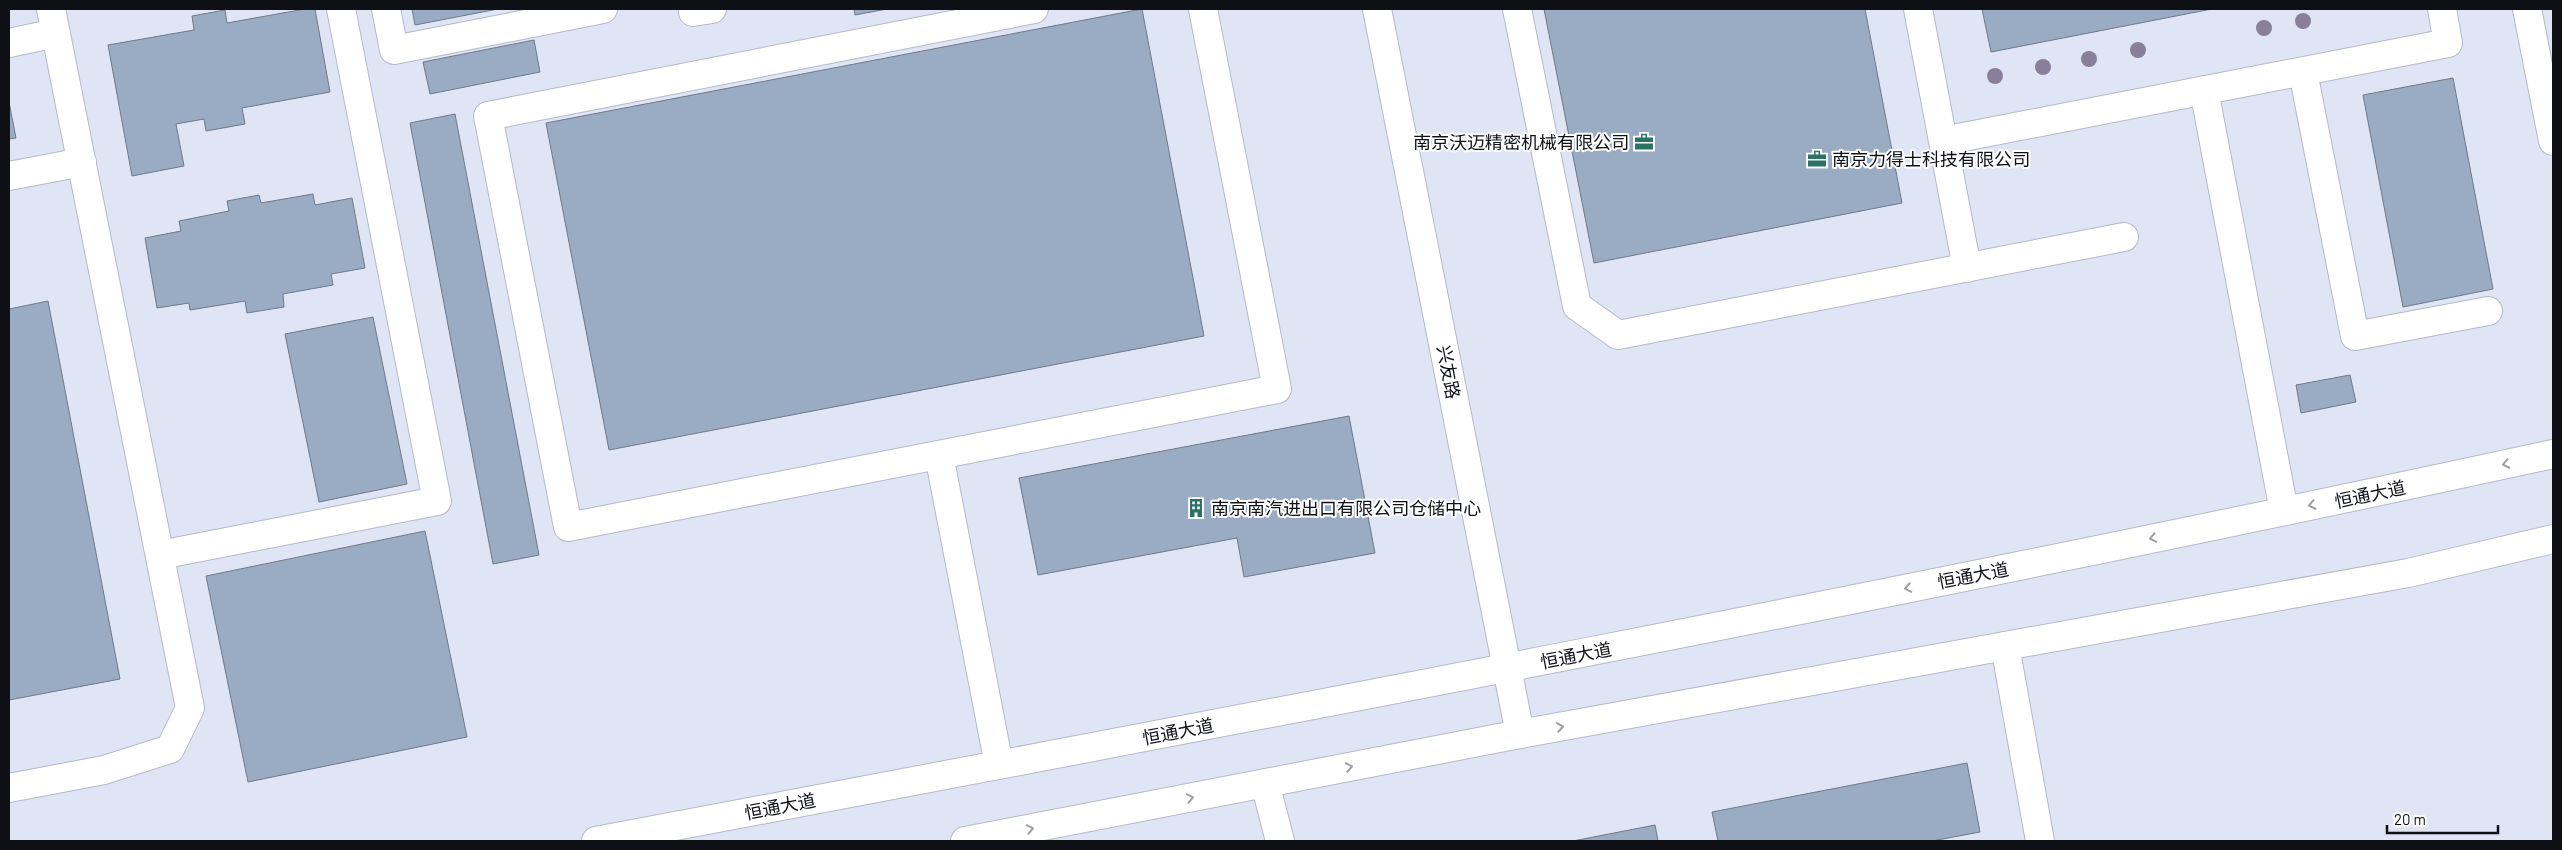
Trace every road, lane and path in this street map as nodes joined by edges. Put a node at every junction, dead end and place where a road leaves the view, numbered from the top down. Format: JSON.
{"nodes":[{"id":1,"x":341,"y":9,"type":"edge"},
{"id":2,"x":386,"y":9,"type":"edge"},
{"id":3,"x":603,"y":9,"type":"edge"},
{"id":4,"x":693,"y":9,"type":"edge"},
{"id":5,"x":712,"y":9,"type":"edge"},
{"id":6,"x":1034,"y":9,"type":"edge"},
{"id":7,"x":1203,"y":9,"type":"edge"},
{"id":8,"x":1377,"y":9,"type":"edge"},
{"id":9,"x":1517,"y":9,"type":"edge"},
{"id":10,"x":1918,"y":9,"type":"edge"},
{"id":11,"x":2442,"y":9,"type":"edge"},
{"id":12,"x":2527,"y":9,"type":"edge"},
{"id":13,"x":54,"y":21,"type":"edge"},
{"id":14,"x":9,"y":43,"type":"edge"},
{"id":15,"x":2303,"y":72,"type":"junction"},
{"id":16,"x":2204,"y":90,"type":"junction"},
{"id":17,"x":1943,"y":141,"type":"junction"},
{"id":18,"x":2553,"y":141,"type":"edge"},
{"id":19,"x":82,"y":162,"type":"junction"},
{"id":20,"x":9,"y":176,"type":"edge"},
{"id":21,"x":2124,"y":237,"type":"dead end"},
{"id":22,"x":1967,"y":268,"type":"junction"},
{"id":23,"x":2488,"y":310,"type":"dead end"},
{"id":24,"x":2553,"y":454,"type":"edge"},
{"id":25,"x":938,"y":455,"type":"junction"},
{"id":26,"x":2284,"y":511,"type":"junction"},
{"id":27,"x":2553,"y":539,"type":"edge"},
{"id":28,"x":160,"y":555,"type":"junction"},
{"id":29,"x":2005,"y":646,"type":"junction"},
{"id":30,"x":1508,"y":669,"type":"junction"},
{"id":31,"x":1520,"y":734,"type":"junction"},
{"id":32,"x":999,"y":765,"type":"junction"},
{"id":33,"x":1265,"y":783,"type":"junction"},
{"id":34,"x":9,"y":788,"type":"edge"},
{"id":35,"x":596,"y":841,"type":"edge"},
{"id":36,"x":965,"y":841,"type":"edge"},
{"id":37,"x":1280,"y":841,"type":"edge"},
{"id":38,"x":2040,"y":841,"type":"edge"}],
"edges":[{"from":1,"to":28,"type":"main road"},
{"from":2,"to":3,"type":"main road"},
{"from":4,"to":5,"type":"main road"},
{"from":6,"to":25,"type":"main road"},
{"from":7,"to":25,"type":"main road"},
{"from":8,"to":30,"type":"main road","name":"兴友路"},
{"from":9,"to":22,"type":"main road"},
{"from":10,"to":17,"type":"main road"},
{"from":11,"to":15,"type":"main road"},
{"from":12,"to":18,"type":"main road"},
{"from":13,"to":14,"type":"main road"},
{"from":13,"to":19,"type":"main road"},
{"from":15,"to":16,"type":"main road"},
{"from":15,"to":23,"type":"main road"},
{"from":16,"to":17,"type":"main road"},
{"from":16,"to":26,"type":"main road"},
{"from":17,"to":22,"type":"main road"},
{"from":19,"to":20,"type":"main road"},
{"from":19,"to":28,"type":"main road"},
{"from":21,"to":22,"type":"main road"},
{"from":24,"to":26,"type":"main road","name":"恒通大道","one_way":true},
{"from":25,"to":32,"type":"main road"},
{"from":26,"to":30,"type":"main road","name":"恒通大道","one_way":true},
{"from":27,"to":29,"type":"main road"},
{"from":28,"to":34,"type":"main road"},
{"from":31,"to":29,"type":"main road","one_way":true},
{"from":29,"to":38,"type":"main road"},
{"from":30,"to":31,"type":"main road","name":"兴友路"},
{"from":30,"to":32,"type":"main road","name":"恒通大道"},
{"from":33,"to":31,"type":"main road","one_way":true},
{"from":32,"to":35,"type":"main road","name":"恒通大道"},
{"from":36,"to":33,"type":"main road","one_way":true},
{"from":33,"to":37,"type":"main road"}]}
